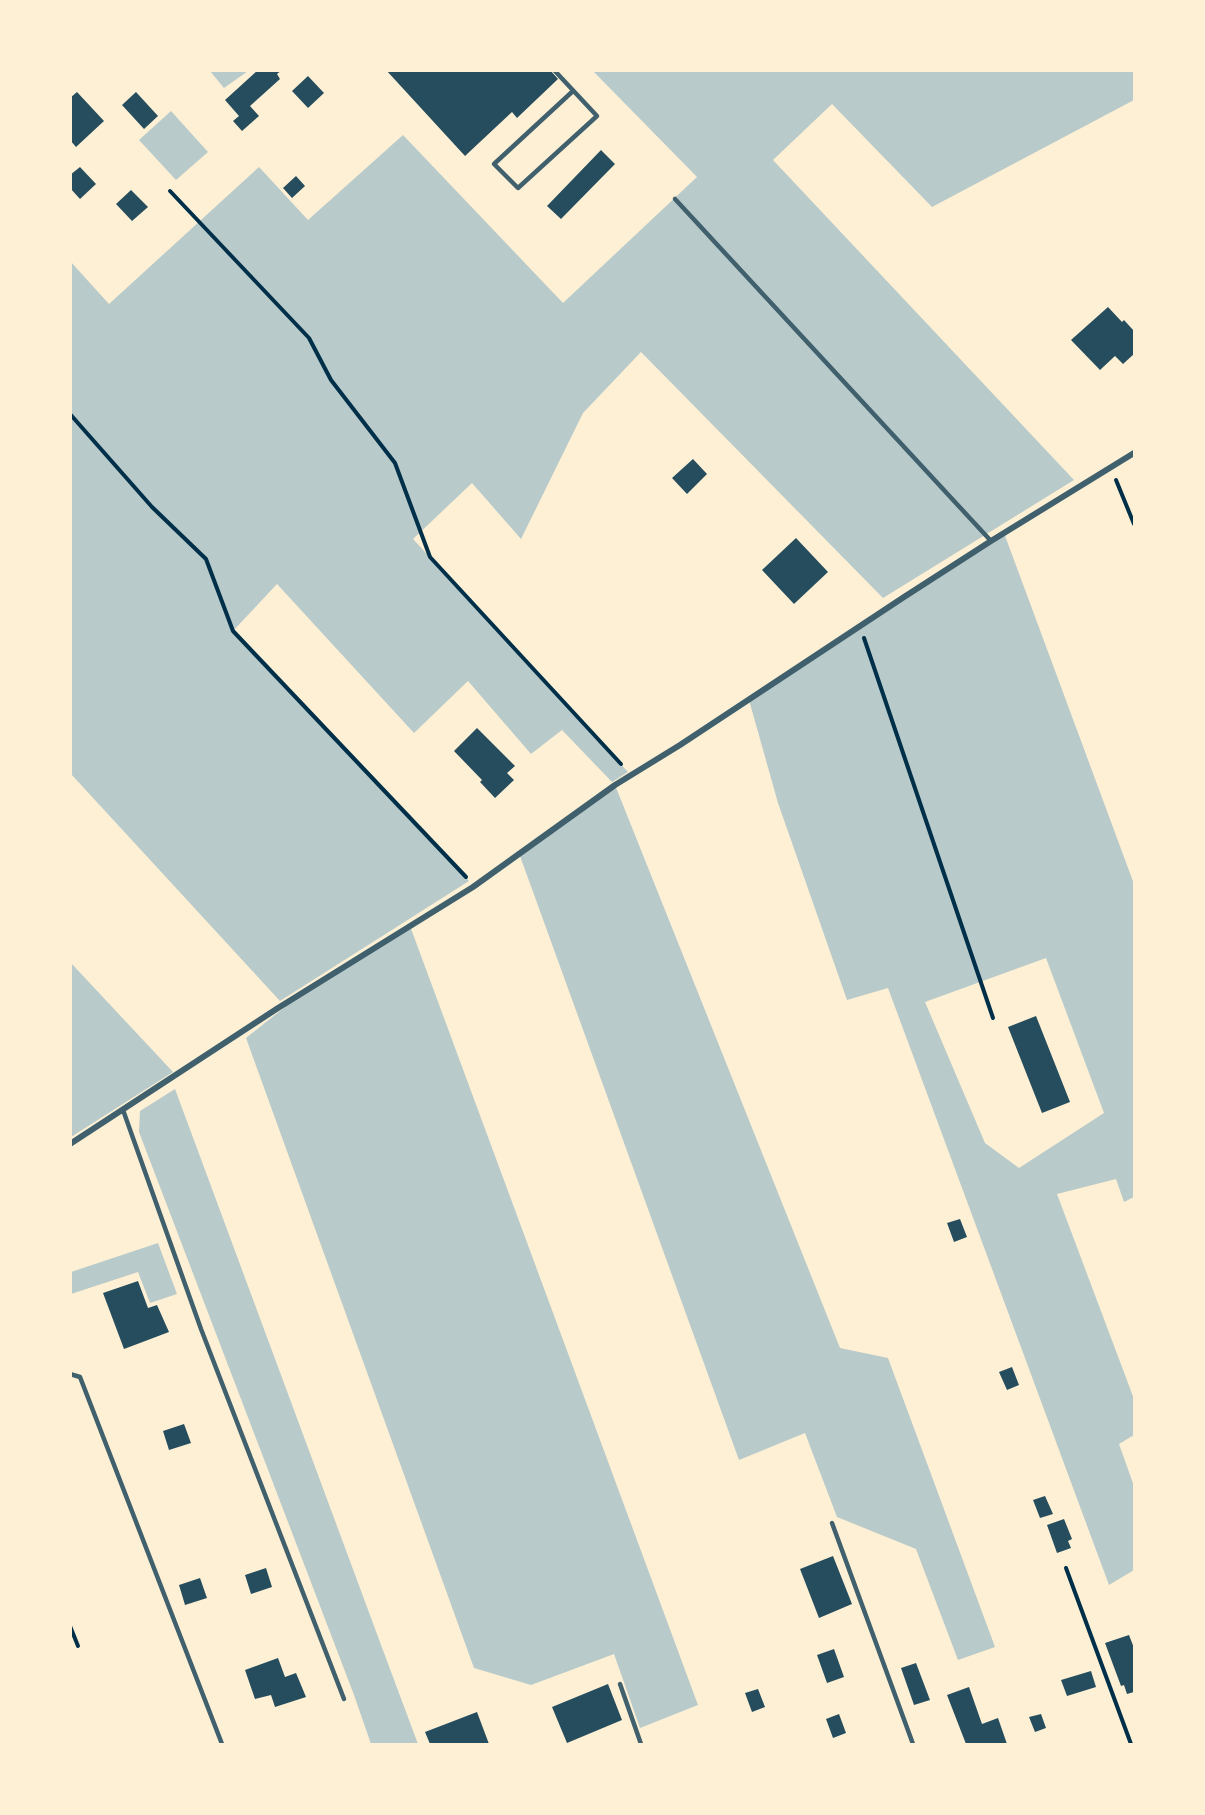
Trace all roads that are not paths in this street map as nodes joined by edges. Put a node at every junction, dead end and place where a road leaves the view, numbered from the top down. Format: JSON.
{"nodes":[{"id":1,"x":554,"y":70,"type":"edge"},
{"id":2,"x":573,"y":91,"type":"junction"},
{"id":3,"x":675,"y":199,"type":"dead end"},
{"id":4,"x":1134,"y":453,"type":"edge"},
{"id":5,"x":991,"y":541,"type":"junction"},
{"id":6,"x":123,"y":1110,"type":"junction"},
{"id":7,"x":70,"y":1144,"type":"edge"},
{"id":8,"x":70,"y":1374,"type":"edge"},
{"id":9,"x":832,"y":1523,"type":"dead end"},
{"id":10,"x":620,"y":1684,"type":"dead end"},
{"id":11,"x":344,"y":1699,"type":"dead end"},
{"id":12,"x":222,"y":1744,"type":"edge"},
{"id":13,"x":641,"y":1744,"type":"edge"},
{"id":14,"x":913,"y":1744,"type":"edge"}],
"edges":[{"from":1,"to":2,"type":"lane"},
{"from":2,"to":2,"type":"lane"},
{"from":3,"to":5,"type":"lane"},
{"from":4,"to":5,"type":"street"},
{"from":5,"to":6,"type":"street"},
{"from":6,"to":7,"type":"street"},
{"from":6,"to":11,"type":"lane"},
{"from":8,"to":12,"type":"lane"},
{"from":9,"to":14,"type":"lane"},
{"from":10,"to":13,"type":"lane"}]}
